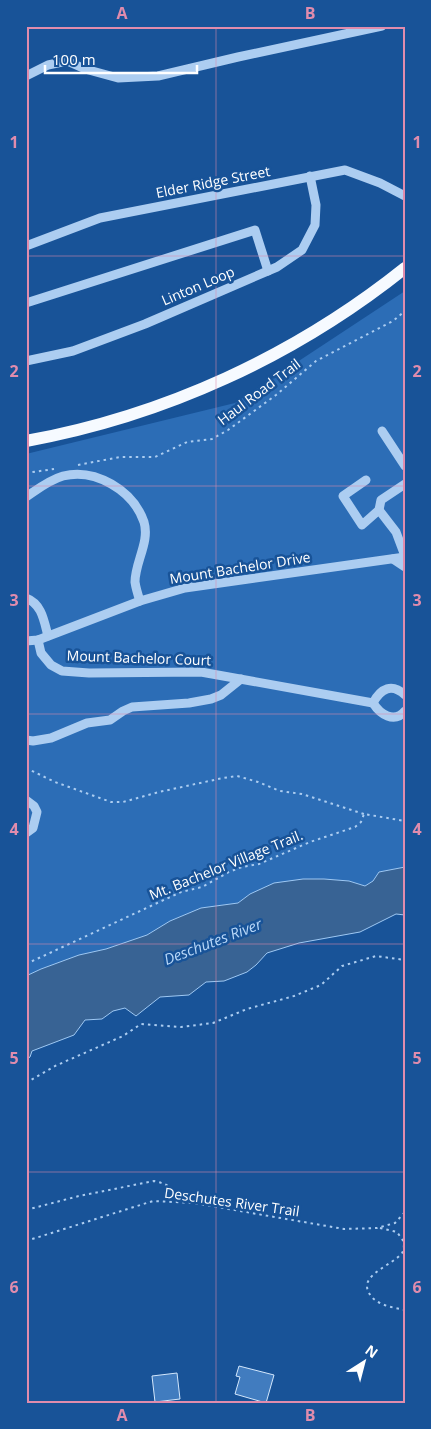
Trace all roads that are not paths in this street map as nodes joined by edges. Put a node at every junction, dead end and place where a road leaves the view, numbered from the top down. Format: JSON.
{"nodes":[{"id":1,"x":382,"y":26,"type":"edge"},
{"id":2,"x":26,"y":76,"type":"edge"},
{"id":3,"x":310,"y":176,"type":"junction"},
{"id":4,"x":405,"y":196,"type":"edge"},
{"id":5,"x":26,"y":246,"type":"edge"},
{"id":6,"x":405,"y":268,"type":"edge"},
{"id":7,"x":268,"y":271,"type":"junction"},
{"id":8,"x":26,"y":303,"type":"edge"},
{"id":9,"x":26,"y":361,"type":"edge"},
{"id":10,"x":382,"y":431,"type":"dead end"},
{"id":11,"x":26,"y":441,"type":"edge"},
{"id":12,"x":405,"y":466,"type":"edge"},
{"id":13,"x":366,"y":480,"type":"dead end"},
{"id":14,"x":405,"y":484,"type":"edge"},
{"id":15,"x":26,"y":497,"type":"edge"},
{"id":16,"x":379,"y":510,"type":"junction"},
{"id":17,"x":405,"y":556,"type":"edge"},
{"id":18,"x":393,"y":559,"type":"junction"},
{"id":19,"x":405,"y":567,"type":"edge"},
{"id":20,"x":26,"y":598,"type":"edge"},
{"id":21,"x":140,"y":601,"type":"junction"},
{"id":22,"x":48,"y":636,"type":"junction"},
{"id":23,"x":38,"y":640,"type":"junction"},
{"id":24,"x":26,"y":641,"type":"edge"},
{"id":25,"x":241,"y":678,"type":"junction"},
{"id":26,"x":405,"y":695,"type":"edge"},
{"id":27,"x":373,"y":702,"type":"junction"},
{"id":28,"x":405,"y":711,"type":"edge"},
{"id":29,"x":26,"y":740,"type":"edge"},
{"id":30,"x":26,"y":800,"type":"edge"},
{"id":31,"x":26,"y":833,"type":"edge"}],
"edges":[{"from":1,"to":2,"type":"street"},
{"from":3,"to":4,"type":"street","name":"Elder Ridge Street"},
{"from":3,"to":5,"type":"street","name":"Elder Ridge Street"},
{"from":3,"to":7,"type":"street","name":"Linton Loop"},
{"from":6,"to":11,"type":"main road"},
{"from":7,"to":8,"type":"street"},
{"from":7,"to":9,"type":"street","name":"Linton Loop"},
{"from":10,"to":12,"type":"street"},
{"from":13,"to":16,"type":"street"},
{"from":14,"to":16,"type":"street"},
{"from":15,"to":21,"type":"street"},
{"from":16,"to":17,"type":"street"},
{"from":17,"to":18,"type":"street","name":"Mount Bachelor Drive"},
{"from":18,"to":19,"type":"street"},
{"from":18,"to":21,"type":"street","name":"Mount Bachelor Drive"},
{"from":20,"to":22,"type":"street"},
{"from":21,"to":22,"type":"street","name":"Mount Bachelor Drive"},
{"from":22,"to":23,"type":"street","name":"Mount Bachelor Drive"},
{"from":23,"to":24,"type":"street","name":"Mount Bachelor Drive"},
{"from":23,"to":25,"type":"street","name":"Mount Bachelor Court"},
{"from":25,"to":27,"type":"street","name":"Mount Bachelor Court"},
{"from":25,"to":29,"type":"street"},
{"from":26,"to":27,"type":"street"},
{"from":27,"to":28,"type":"street","name":"Mount Bachelor Court"},
{"from":30,"to":31,"type":"street"}]}
